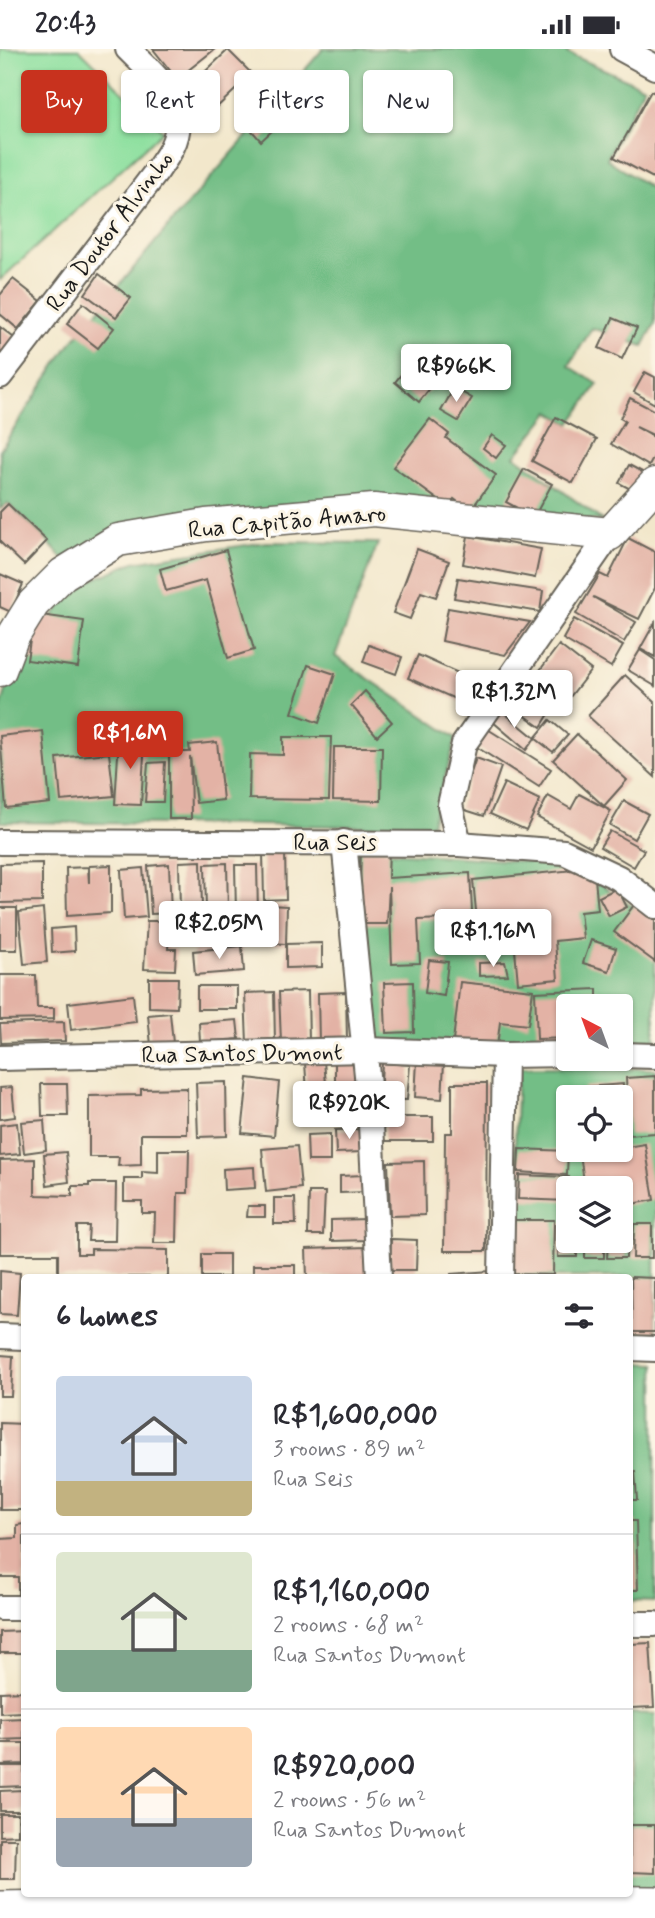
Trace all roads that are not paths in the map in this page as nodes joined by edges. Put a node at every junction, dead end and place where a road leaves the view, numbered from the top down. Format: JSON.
{"nodes":[{"id":1,"x":128,"y":49,"type":"edge"},
{"id":2,"x":622,"y":49,"type":"edge"},
{"id":3,"x":655,"y":67,"type":"edge"},
{"id":4,"x":0,"y":376,"type":"edge"},
{"id":5,"x":655,"y":484,"type":"edge"},
{"id":6,"x":610,"y":534,"type":"junction"},
{"id":7,"x":0,"y":670,"type":"edge"},
{"id":8,"x":0,"y":842,"type":"edge"},
{"id":9,"x":344,"y":842,"type":"junction"},
{"id":10,"x":459,"y":844,"type":"junction"},
{"id":11,"x":653,"y":898,"type":"edge"},
{"id":12,"x":366,"y":1050,"type":"junction"},
{"id":13,"x":556,"y":1054,"type":"edge"},
{"id":14,"x":505,"y":1055,"type":"junction"},
{"id":15,"x":634,"y":1055,"type":"edge"},
{"id":16,"x":655,"y":1056,"type":"edge"},
{"id":17,"x":0,"y":1058,"type":"edge"},
{"id":18,"x":379,"y":1274,"type":"edge"},
{"id":19,"x":501,"y":1274,"type":"edge"},
{"id":20,"x":0,"y":1336,"type":"edge"},
{"id":21,"x":21,"y":1337,"type":"edge"},
{"id":22,"x":633,"y":1348,"type":"edge"},
{"id":23,"x":655,"y":1349,"type":"edge"},
{"id":24,"x":0,"y":1608,"type":"edge"},
{"id":25,"x":21,"y":1608,"type":"edge"},
{"id":26,"x":633,"y":1624,"type":"edge"},
{"id":27,"x":655,"y":1624,"type":"edge"},
{"id":28,"x":405,"y":1905,"type":"edge"},
{"id":29,"x":655,"y":1905,"type":"edge"},
{"id":30,"x":38,"y":1907,"type":"edge"},
{"id":31,"x":0,"y":1910,"type":"edge"}],
"edges":[{"from":1,"to":4,"type":"street","name":"Rua Doutor Alvinho"},
{"from":2,"to":3,"type":"street"},
{"from":5,"to":6,"type":"street"},
{"from":6,"to":7,"type":"street","name":"Rua Capitão Amaro"},
{"from":6,"to":10,"type":"street"},
{"from":8,"to":9,"type":"street","name":"Rua Seis"},
{"from":9,"to":10,"type":"street","name":"Rua Seis"},
{"from":9,"to":12,"type":"street"},
{"from":10,"to":11,"type":"street","name":"Rua Seis"},
{"from":12,"to":14,"type":"street","name":"Rua Santos Dumont"},
{"from":12,"to":17,"type":"street","name":"Rua Santos Dumont"},
{"from":12,"to":18,"type":"street"},
{"from":13,"to":14,"type":"street","name":"Rua Santos Dumont"},
{"from":14,"to":19,"type":"street"},
{"from":15,"to":16,"type":"street"},
{"from":20,"to":21,"type":"street"},
{"from":22,"to":23,"type":"street"},
{"from":24,"to":25,"type":"street"},
{"from":26,"to":27,"type":"street"},
{"from":28,"to":29,"type":"main road"},
{"from":28,"to":30,"type":"main road"},
{"from":30,"to":31,"type":"main road"}]}
